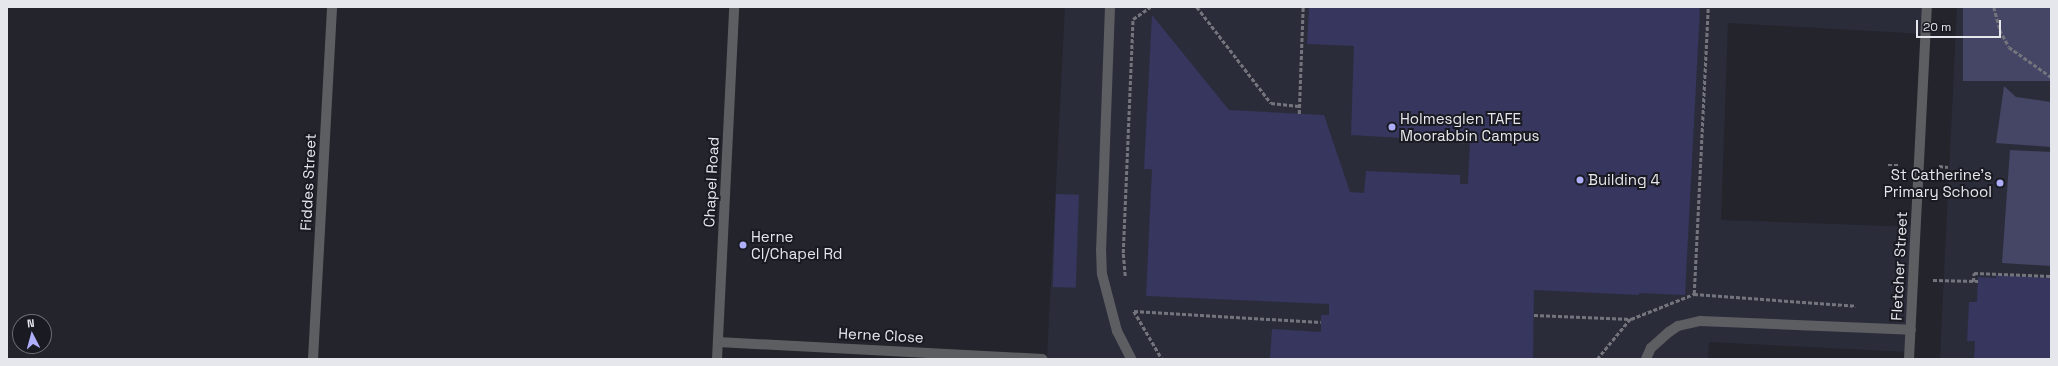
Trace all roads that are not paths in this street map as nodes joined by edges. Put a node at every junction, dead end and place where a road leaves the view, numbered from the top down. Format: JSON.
{"nodes":[{"id":1,"x":332,"y":7,"type":"edge"},
{"id":2,"x":734,"y":7,"type":"edge"},
{"id":3,"x":1110,"y":7,"type":"edge"},
{"id":4,"x":1927,"y":7,"type":"edge"},
{"id":5,"x":1911,"y":330,"type":"junction"},
{"id":6,"x":718,"y":342,"type":"junction"},
{"id":7,"x":314,"y":359,"type":"edge"},
{"id":8,"x":717,"y":359,"type":"edge"},
{"id":9,"x":1043,"y":359,"type":"edge"},
{"id":10,"x":1131,"y":359,"type":"edge"},
{"id":11,"x":1646,"y":359,"type":"edge"},
{"id":12,"x":1909,"y":359,"type":"edge"}],
"edges":[{"from":1,"to":7,"type":"street","name":"Fiddes Street"},
{"from":2,"to":6,"type":"street","name":"Chapel Road"},
{"from":3,"to":10,"type":"street"},
{"from":4,"to":5,"type":"street","name":"Fletcher Street"},
{"from":5,"to":11,"type":"street"},
{"from":5,"to":12,"type":"street","name":"Fletcher Street"},
{"from":6,"to":8,"type":"street","name":"Chapel Road"},
{"from":6,"to":9,"type":"street","name":"Herne Close"}]}
